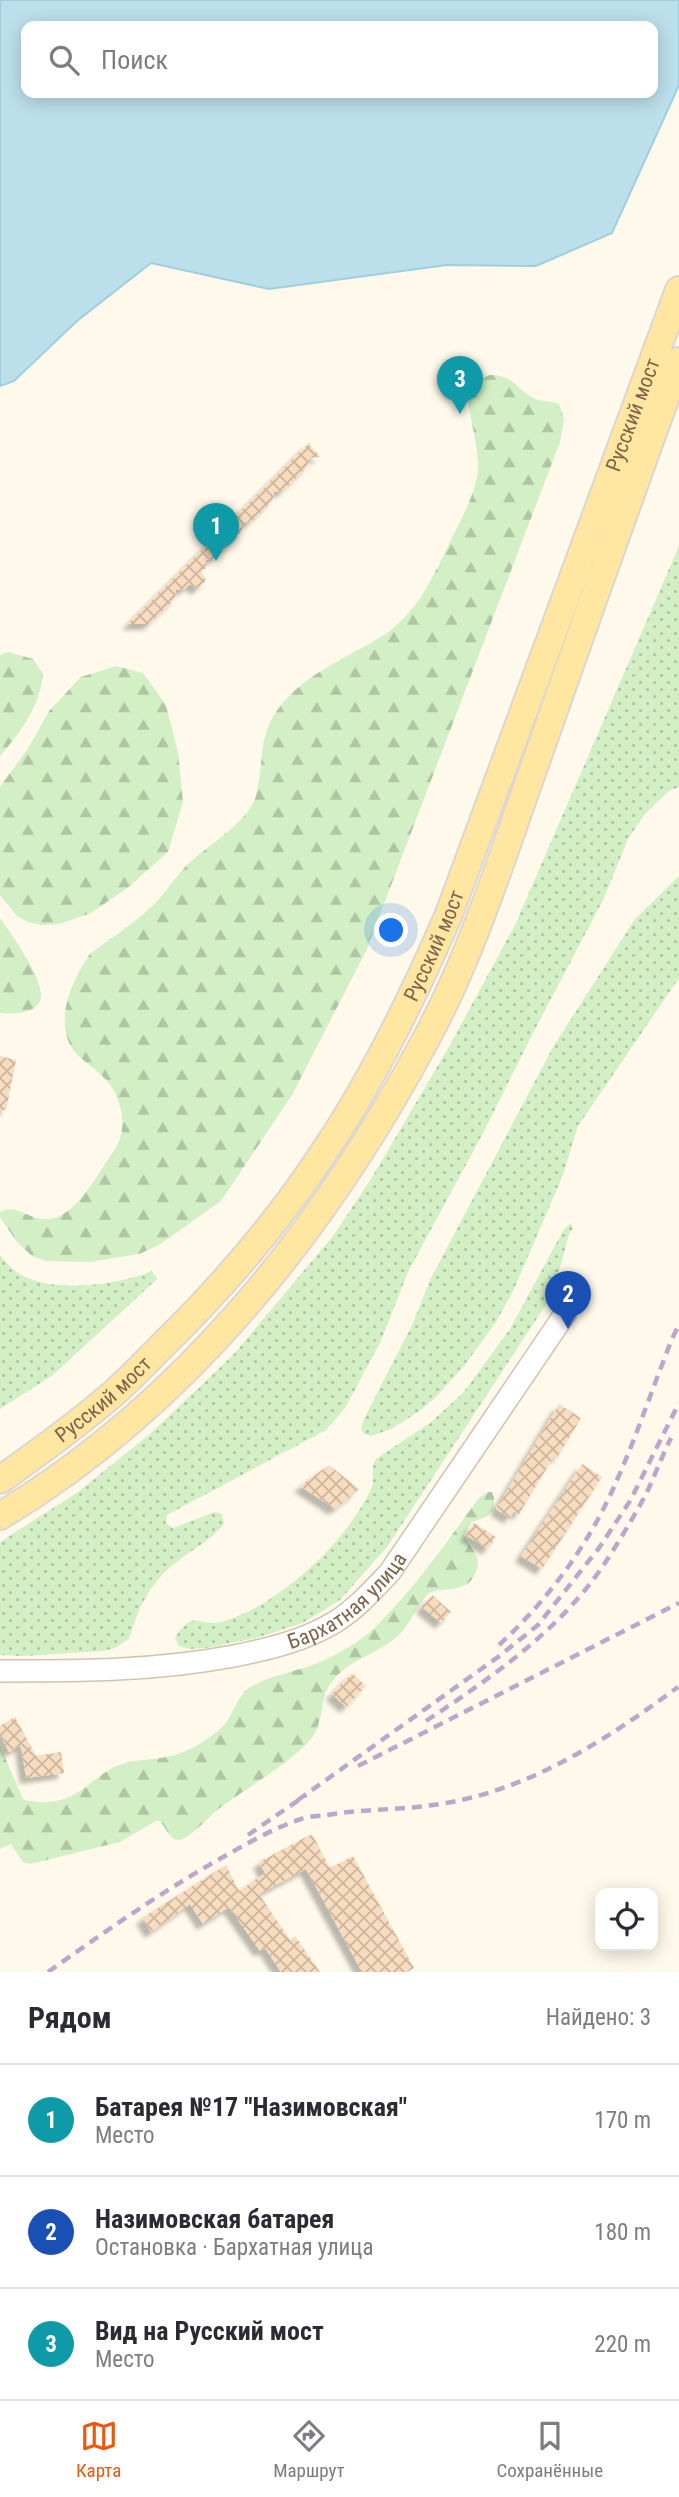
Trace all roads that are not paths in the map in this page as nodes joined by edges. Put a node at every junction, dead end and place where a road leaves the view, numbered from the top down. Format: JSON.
{"nodes":[{"id":1,"x":679,"y":290,"type":"edge"},
{"id":2,"x":679,"y":361,"type":"edge"},
{"id":3,"x":565,"y":1314,"type":"dead end"},
{"id":4,"x":0,"y":1480,"type":"edge"},
{"id":5,"x":0,"y":1516,"type":"edge"},
{"id":6,"x":0,"y":1671,"type":"edge"}],
"edges":[{"from":1,"to":4,"type":"main road","name":"Русский мост"},
{"from":2,"to":5,"type":"main road","name":"Русский мост"},
{"from":3,"to":6,"type":"street","name":"Бархатная улица"}]}
